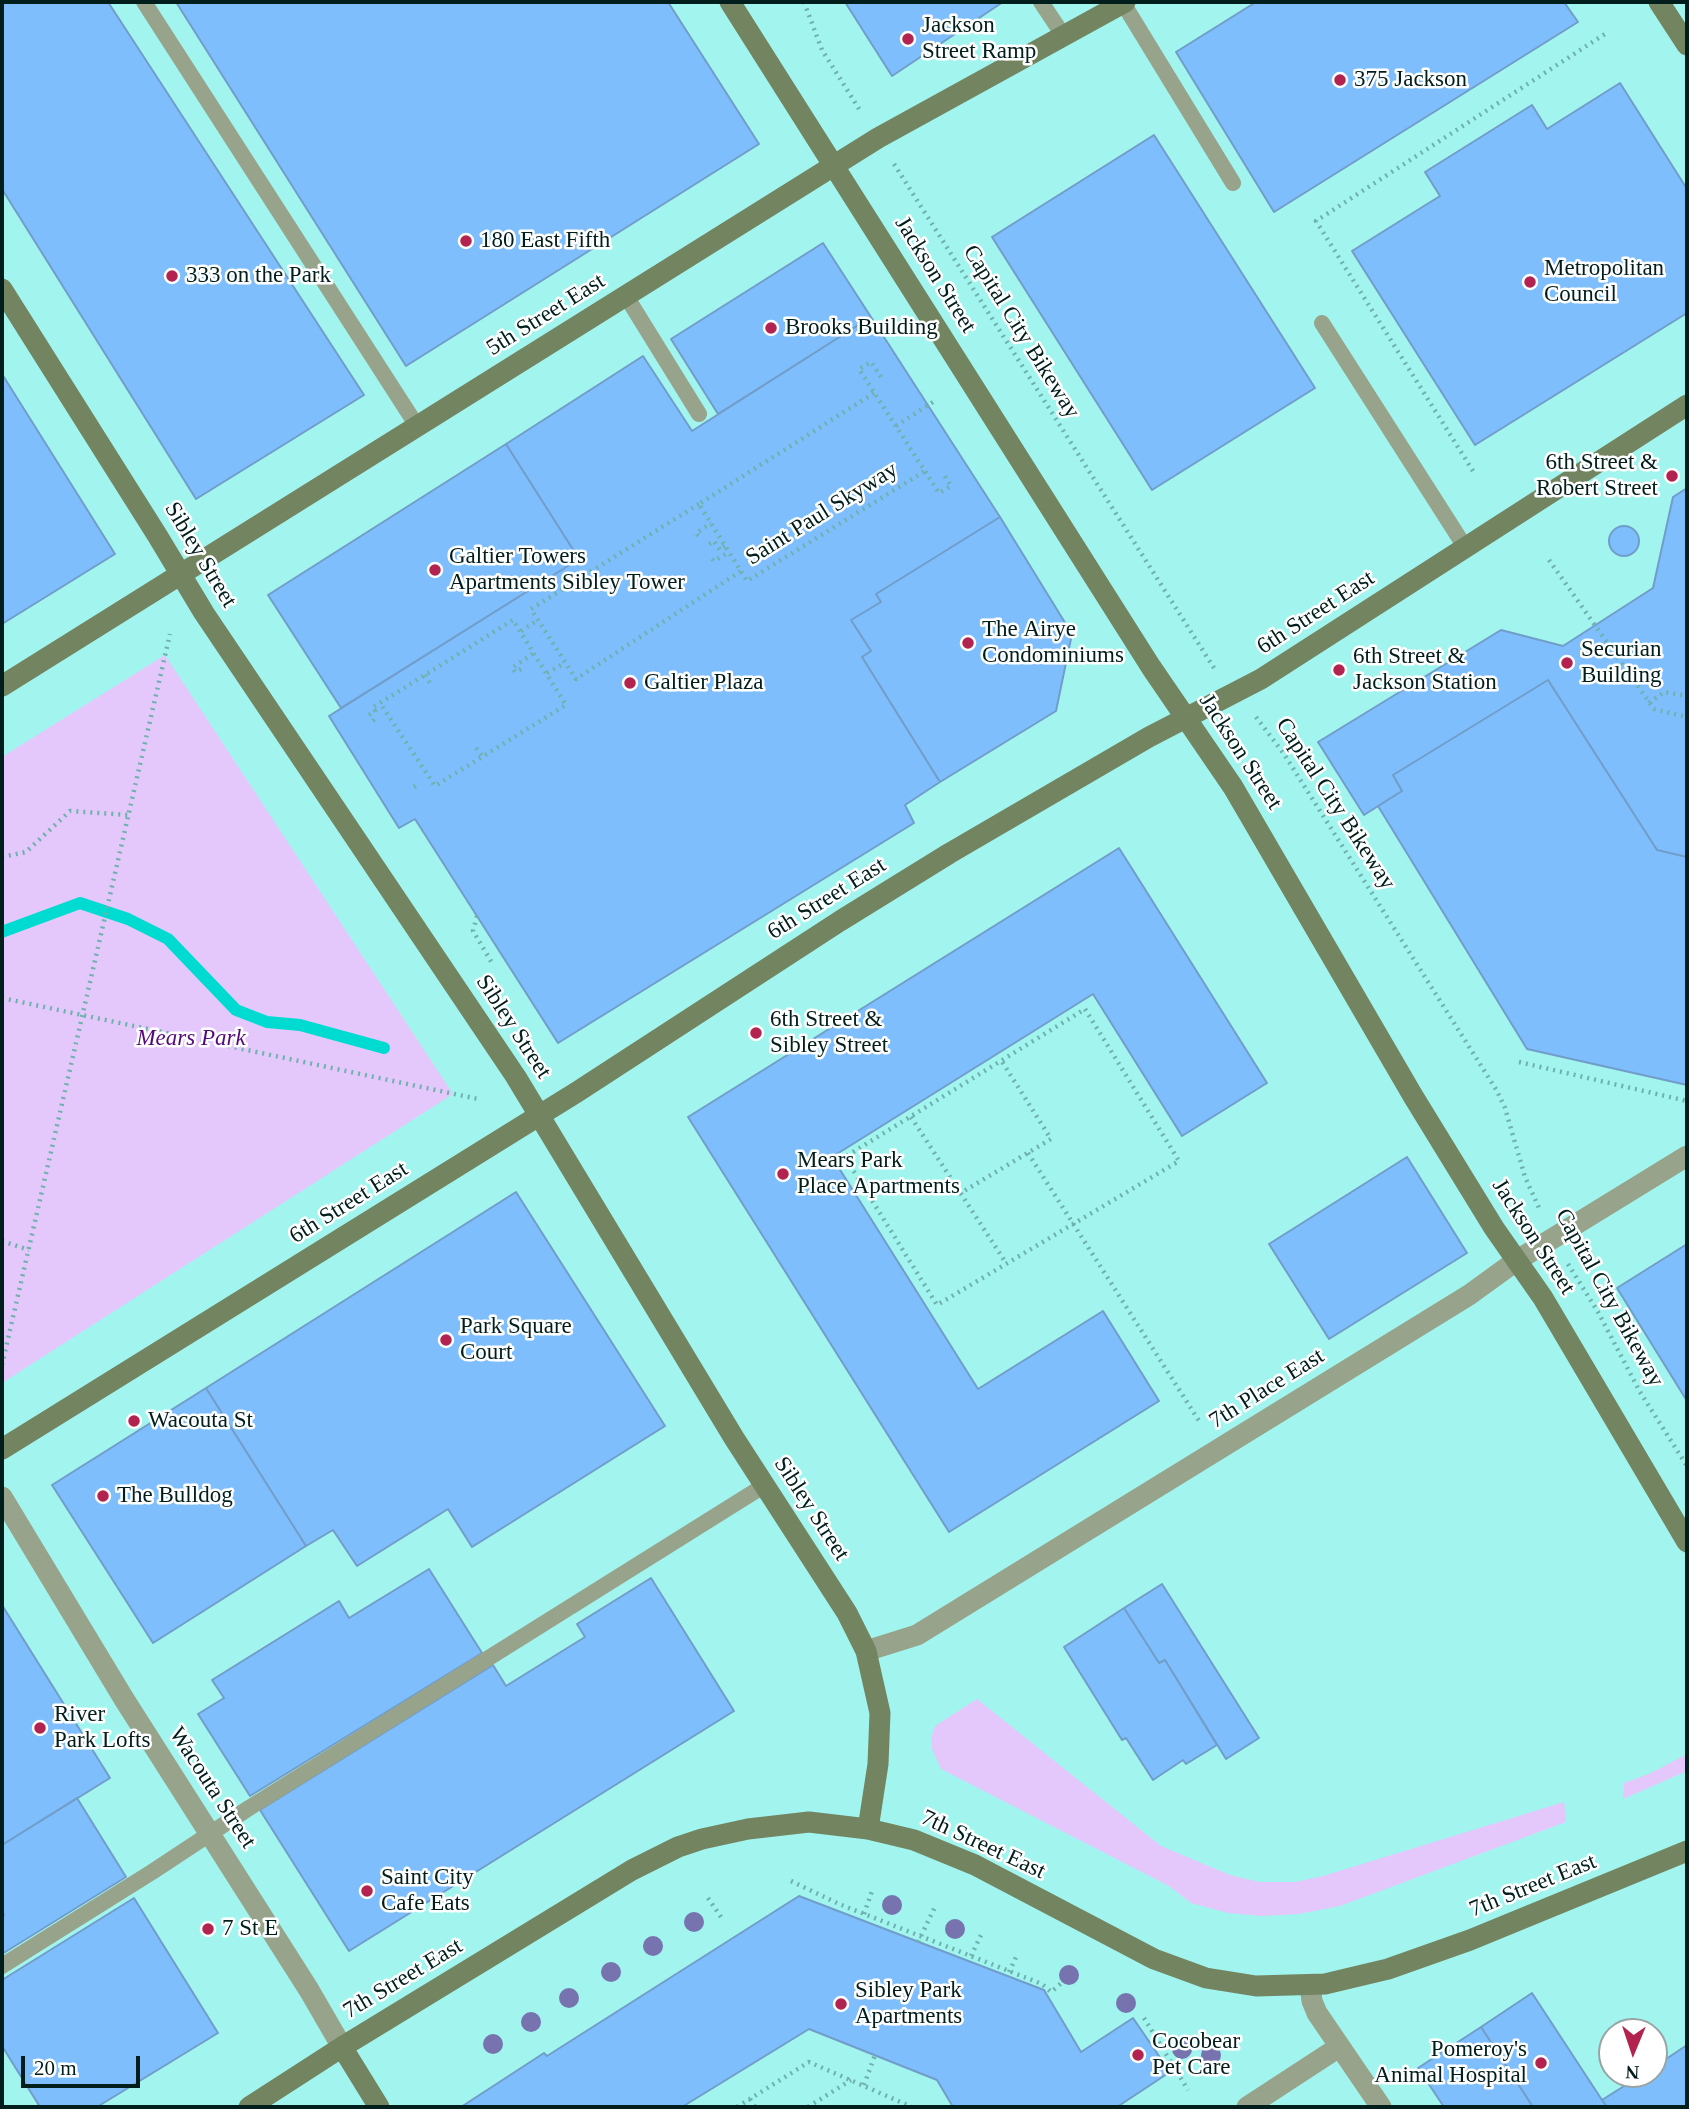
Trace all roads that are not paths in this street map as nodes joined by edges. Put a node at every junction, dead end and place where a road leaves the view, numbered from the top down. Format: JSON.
{"nodes":[{"id":1,"x":144,"y":2,"type":"edge"},
{"id":2,"x":730,"y":2,"type":"edge"},
{"id":3,"x":1041,"y":2,"type":"edge"},
{"id":4,"x":1124,"y":2,"type":"edge"},
{"id":5,"x":1659,"y":2,"type":"edge"},
{"id":6,"x":1063,"y":35,"type":"junction"},
{"id":7,"x":1687,"y":45,"type":"edge"},
{"id":8,"x":835,"y":166,"type":"junction"},
{"id":9,"x":1233,"y":183,"type":"dead end"},
{"id":10,"x":2,"y":291,"type":"edge"},
{"id":11,"x":626,"y":296,"type":"junction"},
{"id":12,"x":1322,"y":323,"type":"dead end"},
{"id":13,"x":1687,"y":405,"type":"edge"},
{"id":14,"x":699,"y":414,"type":"dead end"},
{"id":15,"x":416,"y":426,"type":"junction"},
{"id":16,"x":1465,"y":547,"type":"junction"},
{"id":17,"x":180,"y":575,"type":"junction"},
{"id":18,"x":2,"y":686,"type":"edge"},
{"id":19,"x":1188,"y":718,"type":"junction"},
{"id":20,"x":539,"y":1116,"type":"junction"},
{"id":21,"x":1687,"y":1157,"type":"edge"},
{"id":22,"x":1516,"y":1261,"type":"junction"},
{"id":23,"x":2,"y":1449,"type":"edge"},
{"id":24,"x":765,"y":1485,"type":"junction"},
{"id":25,"x":2,"y":1497,"type":"edge"},
{"id":26,"x":1687,"y":1542,"type":"edge"},
{"id":27,"x":866,"y":1651,"type":"junction"},
{"id":28,"x":868,"y":1829,"type":"junction"},
{"id":29,"x":210,"y":1834,"type":"junction"},
{"id":30,"x":1687,"y":1851,"type":"edge"},
{"id":31,"x":2,"y":1966,"type":"edge"},
{"id":32,"x":1310,"y":1985,"type":"junction"},
{"id":33,"x":342,"y":2047,"type":"junction"},
{"id":34,"x":1339,"y":2047,"type":"junction"},
{"id":35,"x":249,"y":2107,"type":"edge"},
{"id":36,"x":379,"y":2107,"type":"edge"},
{"id":37,"x":1247,"y":2107,"type":"edge"},
{"id":38,"x":1381,"y":2107,"type":"edge"}],
"edges":[{"from":1,"to":15,"type":"lane"},
{"from":2,"to":8,"type":"main road","name":"Jackson Street"},
{"from":3,"to":6,"type":"lane"},
{"from":4,"to":6,"type":"main road","name":"5th Street East"},
{"from":4,"to":9,"type":"lane"},
{"from":5,"to":7,"type":"main road"},
{"from":6,"to":8,"type":"main road","name":"5th Street East"},
{"from":8,"to":11,"type":"main road","name":"5th Street East"},
{"from":8,"to":19,"type":"main road","name":"Jackson Street"},
{"from":10,"to":17,"type":"main road","name":"Sibley Street"},
{"from":11,"to":14,"type":"lane"},
{"from":11,"to":15,"type":"main road","name":"5th Street East"},
{"from":12,"to":16,"type":"lane"},
{"from":13,"to":16,"type":"main road","name":"6th Street East"},
{"from":15,"to":17,"type":"main road","name":"5th Street East"},
{"from":16,"to":19,"type":"main road","name":"6th Street East"},
{"from":17,"to":18,"type":"main road","name":"5th Street East"},
{"from":17,"to":20,"type":"main road","name":"Sibley Street"},
{"from":19,"to":20,"type":"main road","name":"6th Street East"},
{"from":19,"to":22,"type":"main road","name":"Jackson Street"},
{"from":20,"to":23,"type":"main road","name":"6th Street East"},
{"from":20,"to":24,"type":"main road","name":"Sibley Street"},
{"from":21,"to":22,"type":"street","name":"7th Place East"},
{"from":22,"to":26,"type":"main road","name":"Jackson Street"},
{"from":22,"to":27,"type":"street","name":"7th Place East"},
{"from":24,"to":27,"type":"main road","name":"Sibley Street"},
{"from":24,"to":29,"type":"lane"},
{"from":25,"to":29,"type":"street","name":"Wacouta Street"},
{"from":27,"to":28,"type":"main road","name":"Sibley Street"},
{"from":28,"to":32,"type":"main road","name":"7th Street East"},
{"from":28,"to":33,"type":"main road","name":"7th Street East"},
{"from":29,"to":31,"type":"lane"},
{"from":29,"to":33,"type":"street","name":"Wacouta Street"},
{"from":30,"to":32,"type":"main road","name":"7th Street East"},
{"from":32,"to":34,"type":"street"},
{"from":33,"to":35,"type":"main road","name":"7th Street East"},
{"from":33,"to":36,"type":"main road","name":"Wacouta Street"},
{"from":34,"to":37,"type":"street"},
{"from":34,"to":38,"type":"street"}]}
